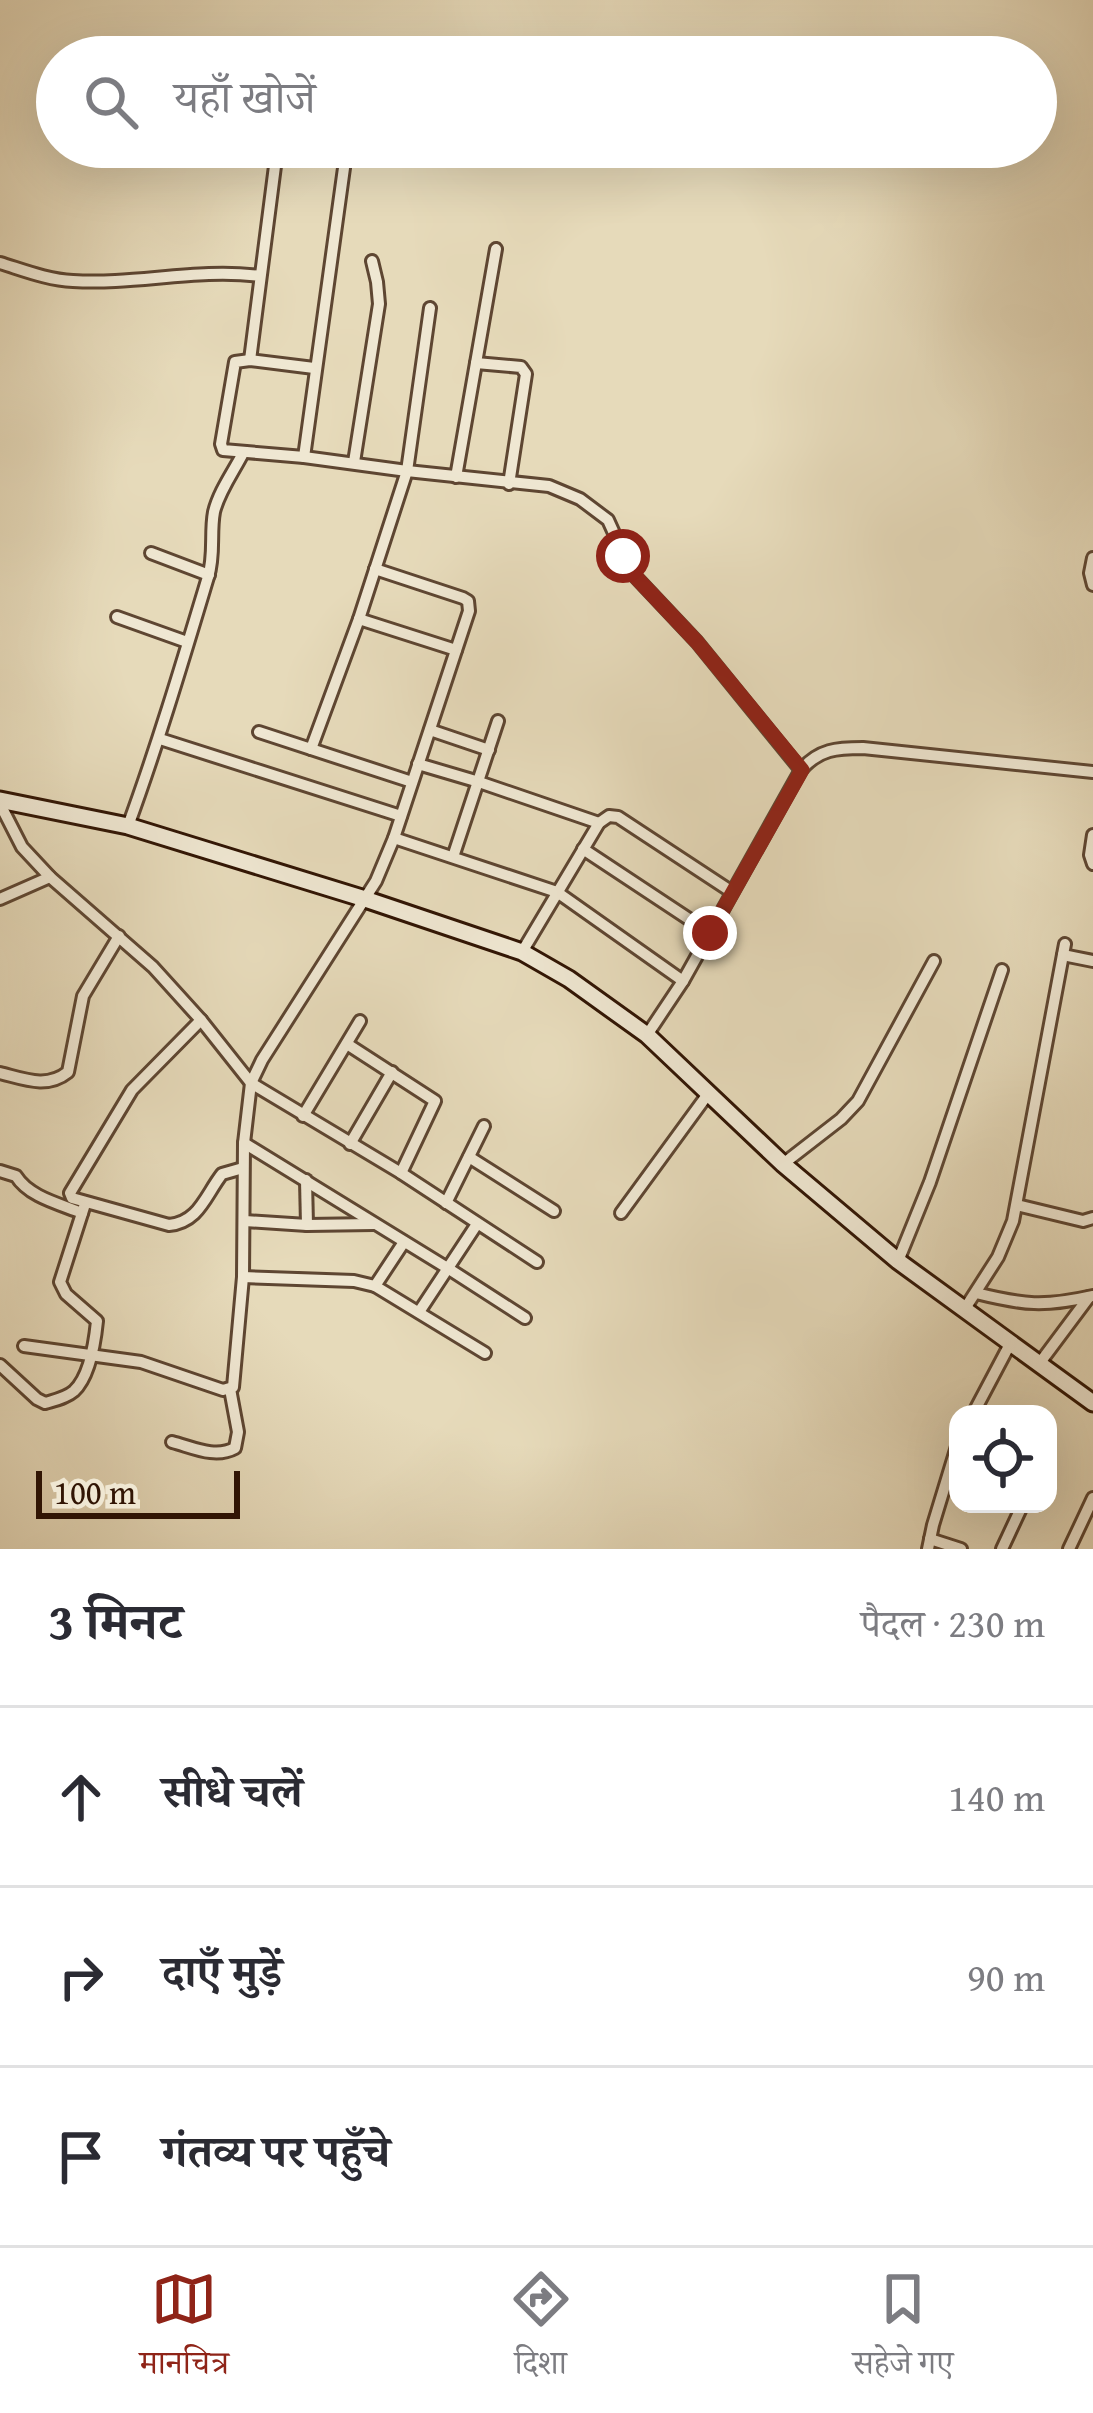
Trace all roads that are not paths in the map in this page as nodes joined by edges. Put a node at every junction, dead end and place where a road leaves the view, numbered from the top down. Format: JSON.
{"nodes":[{"id":1,"x":275,"y":168,"type":"edge"},
{"id":2,"x":344,"y":168,"type":"dead end"},
{"id":3,"x":496,"y":249,"type":"dead end"},
{"id":4,"x":372,"y":261,"type":"dead end"},
{"id":5,"x":0,"y":263,"type":"edge"},
{"id":6,"x":260,"y":276,"type":"junction"},
{"id":7,"x":430,"y":308,"type":"dead end"},
{"id":8,"x":250,"y":360,"type":"junction"},
{"id":9,"x":476,"y":363,"type":"junction"},
{"id":10,"x":314,"y":368,"type":"junction"},
{"id":11,"x":243,"y":453,"type":"junction"},
{"id":12,"x":304,"y":457,"type":"junction"},
{"id":13,"x":354,"y":462,"type":"junction"},
{"id":14,"x":407,"y":471,"type":"junction"},
{"id":15,"x":456,"y":477,"type":"junction"},
{"id":16,"x":509,"y":484,"type":"junction"},
{"id":17,"x":151,"y":553,"type":"dead end"},
{"id":18,"x":1093,"y":558,"type":"edge"},
{"id":19,"x":375,"y":569,"type":"junction"},
{"id":20,"x":209,"y":575,"type":"junction"},
{"id":21,"x":1093,"y":584,"type":"edge"},
{"id":22,"x":117,"y":617,"type":"dead end"},
{"id":23,"x":359,"y":619,"type":"junction"},
{"id":24,"x":187,"y":641,"type":"junction"},
{"id":25,"x":455,"y":650,"type":"junction"},
{"id":26,"x":498,"y":721,"type":"dead end"},
{"id":27,"x":430,"y":730,"type":"junction"},
{"id":28,"x":259,"y":732,"type":"dead end"},
{"id":29,"x":160,"y":739,"type":"junction"},
{"id":30,"x":310,"y":749,"type":"junction"},
{"id":31,"x":489,"y":750,"type":"junction"},
{"id":32,"x":418,"y":764,"type":"junction"},
{"id":33,"x":802,"y":770,"type":"junction"},
{"id":34,"x":1093,"y":772,"type":"edge"},
{"id":35,"x":412,"y":782,"type":"junction"},
{"id":36,"x":479,"y":782,"type":"junction"},
{"id":37,"x":0,"y":802,"type":"edge"},
{"id":38,"x":400,"y":817,"type":"junction"},
{"id":39,"x":599,"y":823,"type":"junction"},
{"id":40,"x":128,"y":826,"type":"junction"},
{"id":41,"x":1093,"y":835,"type":"edge"},
{"id":42,"x":394,"y":838,"type":"junction"},
{"id":43,"x":584,"y":849,"type":"junction"},
{"id":44,"x":453,"y":857,"type":"junction"},
{"id":45,"x":1093,"y":864,"type":"edge"},
{"id":46,"x":50,"y":877,"type":"junction"},
{"id":47,"x":557,"y":892,"type":"junction"},
{"id":48,"x":732,"y":892,"type":"junction"},
{"id":49,"x":0,"y":899,"type":"edge"},
{"id":50,"x":365,"y":899,"type":"junction"},
{"id":51,"x":710,"y":933,"type":"junction"},
{"id":52,"x":119,"y":936,"type":"junction"},
{"id":53,"x":523,"y":952,"type":"junction"},
{"id":54,"x":934,"y":961,"type":"dead end"},
{"id":55,"x":1093,"y":961,"type":"edge"},
{"id":56,"x":1002,"y":970,"type":"dead end"},
{"id":57,"x":682,"y":981,"type":"junction"},
{"id":58,"x":202,"y":1020,"type":"junction"},
{"id":59,"x":361,"y":1022,"type":"dead end"},
{"id":60,"x":646,"y":1035,"type":"junction"},
{"id":61,"x":347,"y":1044,"type":"junction"},
{"id":62,"x":392,"y":1072,"type":"junction"},
{"id":63,"x":0,"y":1073,"type":"edge"},
{"id":64,"x":251,"y":1083,"type":"junction"},
{"id":65,"x":708,"y":1094,"type":"junction"},
{"id":66,"x":303,"y":1116,"type":"junction"},
{"id":67,"x":484,"y":1126,"type":"dead end"},
{"id":68,"x":244,"y":1143,"type":"junction"},
{"id":69,"x":350,"y":1144,"type":"junction"},
{"id":70,"x":469,"y":1156,"type":"junction"},
{"id":71,"x":783,"y":1164,"type":"junction"},
{"id":72,"x":243,"y":1168,"type":"junction"},
{"id":73,"x":0,"y":1171,"type":"edge"},
{"id":74,"x":401,"y":1173,"type":"junction"},
{"id":75,"x":306,"y":1180,"type":"junction"},
{"id":76,"x":446,"y":1203,"type":"junction"},
{"id":77,"x":1017,"y":1205,"type":"junction"},
{"id":78,"x":84,"y":1209,"type":"junction"},
{"id":79,"x":554,"y":1211,"type":"dead end"},
{"id":80,"x":621,"y":1213,"type":"dead end"},
{"id":81,"x":1093,"y":1217,"type":"edge"},
{"id":82,"x":245,"y":1221,"type":"junction"},
{"id":83,"x":374,"y":1224,"type":"junction"},
{"id":84,"x":476,"y":1224,"type":"junction"},
{"id":85,"x":307,"y":1225,"type":"junction"},
{"id":86,"x":404,"y":1242,"type":"junction"},
{"id":87,"x":898,"y":1261,"type":"junction"},
{"id":88,"x":537,"y":1262,"type":"dead end"},
{"id":89,"x":449,"y":1269,"type":"junction"},
{"id":90,"x":243,"y":1277,"type":"junction"},
{"id":91,"x":375,"y":1286,"type":"junction"},
{"id":92,"x":976,"y":1293,"type":"junction"},
{"id":93,"x":1091,"y":1297,"type":"edge"},
{"id":94,"x":964,"y":1310,"type":"junction"},
{"id":95,"x":419,"y":1312,"type":"junction"},
{"id":96,"x":525,"y":1318,"type":"dead end"},
{"id":97,"x":1010,"y":1344,"type":"junction"},
{"id":98,"x":24,"y":1346,"type":"dead end"},
{"id":99,"x":484,"y":1353,"type":"dead end"},
{"id":100,"x":91,"y":1354,"type":"junction"},
{"id":101,"x":1039,"y":1364,"type":"junction"},
{"id":102,"x":0,"y":1365,"type":"edge"},
{"id":103,"x":230,"y":1389,"type":"junction"},
{"id":104,"x":1093,"y":1403,"type":"edge"},
{"id":105,"x":978,"y":1405,"type":"edge"},
{"id":106,"x":172,"y":1442,"type":"dead end"},
{"id":107,"x":949,"y":1474,"type":"edge"},
{"id":108,"x":1093,"y":1498,"type":"edge"},
{"id":109,"x":1018,"y":1513,"type":"edge"},
{"id":110,"x":929,"y":1544,"type":"edge"},
{"id":111,"x":961,"y":1549,"type":"edge"},
{"id":112,"x":1002,"y":1549,"type":"edge"},
{"id":113,"x":1070,"y":1549,"type":"edge"}],
"edges":[{"from":1,"to":6,"type":"street"},
{"from":2,"to":10,"type":"street"},
{"from":3,"to":9,"type":"street"},
{"from":4,"to":13,"type":"street"},
{"from":5,"to":6,"type":"street"},
{"from":6,"to":8,"type":"street"},
{"from":7,"to":14,"type":"street"},
{"from":8,"to":10,"type":"street"},
{"from":8,"to":11,"type":"street"},
{"from":9,"to":15,"type":"street"},
{"from":9,"to":16,"type":"street"},
{"from":10,"to":12,"type":"street"},
{"from":11,"to":12,"type":"street"},
{"from":11,"to":20,"type":"street"},
{"from":12,"to":13,"type":"street"},
{"from":13,"to":14,"type":"street"},
{"from":14,"to":15,"type":"street"},
{"from":14,"to":19,"type":"street"},
{"from":15,"to":16,"type":"street"},
{"from":16,"to":33,"type":"street"},
{"from":17,"to":20,"type":"street"},
{"from":18,"to":21,"type":"street"},
{"from":19,"to":23,"type":"street"},
{"from":19,"to":25,"type":"street"},
{"from":20,"to":24,"type":"street"},
{"from":22,"to":24,"type":"street"},
{"from":23,"to":25,"type":"street"},
{"from":23,"to":30,"type":"street"},
{"from":24,"to":29,"type":"street"},
{"from":25,"to":27,"type":"street"},
{"from":26,"to":31,"type":"street"},
{"from":27,"to":31,"type":"street"},
{"from":27,"to":32,"type":"street"},
{"from":28,"to":30,"type":"street"},
{"from":29,"to":38,"type":"street"},
{"from":29,"to":40,"type":"street"},
{"from":30,"to":35,"type":"street"},
{"from":31,"to":36,"type":"street"},
{"from":32,"to":35,"type":"street"},
{"from":32,"to":36,"type":"street"},
{"from":33,"to":34,"type":"street"},
{"from":33,"to":48,"type":"street"},
{"from":35,"to":38,"type":"street"},
{"from":36,"to":39,"type":"street"},
{"from":36,"to":44,"type":"street"},
{"from":37,"to":40,"type":"street"},
{"from":37,"to":46,"type":"street"},
{"from":38,"to":42,"type":"street"},
{"from":39,"to":43,"type":"street"},
{"from":39,"to":48,"type":"street"},
{"from":40,"to":50,"type":"street"},
{"from":41,"to":45,"type":"street"},
{"from":42,"to":44,"type":"street"},
{"from":42,"to":50,"type":"street"},
{"from":43,"to":47,"type":"street"},
{"from":43,"to":51,"type":"street"},
{"from":44,"to":47,"type":"street"},
{"from":46,"to":49,"type":"street"},
{"from":46,"to":52,"type":"street"},
{"from":47,"to":53,"type":"street"},
{"from":47,"to":57,"type":"street"},
{"from":48,"to":51,"type":"street"},
{"from":50,"to":53,"type":"street"},
{"from":50,"to":64,"type":"street"},
{"from":51,"to":57,"type":"street"},
{"from":52,"to":58,"type":"street"},
{"from":52,"to":63,"type":"street"},
{"from":53,"to":60,"type":"street"},
{"from":54,"to":71,"type":"street"},
{"from":55,"to":77,"type":"street"},
{"from":56,"to":87,"type":"street"},
{"from":57,"to":60,"type":"street"},
{"from":58,"to":64,"type":"street"},
{"from":58,"to":78,"type":"street"},
{"from":59,"to":61,"type":"street"},
{"from":60,"to":65,"type":"street"},
{"from":61,"to":62,"type":"street"},
{"from":61,"to":66,"type":"street"},
{"from":62,"to":69,"type":"street"},
{"from":62,"to":74,"type":"street"},
{"from":64,"to":66,"type":"street"},
{"from":64,"to":68,"type":"street"},
{"from":65,"to":71,"type":"street"},
{"from":65,"to":80,"type":"street"},
{"from":66,"to":69,"type":"street"},
{"from":67,"to":70,"type":"street"},
{"from":68,"to":72,"type":"street"},
{"from":68,"to":75,"type":"street"},
{"from":69,"to":74,"type":"street"},
{"from":70,"to":76,"type":"street"},
{"from":70,"to":79,"type":"street"},
{"from":71,"to":87,"type":"street"},
{"from":72,"to":78,"type":"street"},
{"from":72,"to":82,"type":"street"},
{"from":73,"to":78,"type":"street"},
{"from":74,"to":76,"type":"street"},
{"from":75,"to":83,"type":"street"},
{"from":75,"to":85,"type":"street"},
{"from":76,"to":84,"type":"street"},
{"from":77,"to":81,"type":"street"},
{"from":77,"to":92,"type":"street"},
{"from":78,"to":100,"type":"street"},
{"from":82,"to":85,"type":"street"},
{"from":82,"to":90,"type":"street"},
{"from":83,"to":85,"type":"street"},
{"from":83,"to":86,"type":"street"},
{"from":84,"to":88,"type":"street"},
{"from":84,"to":89,"type":"street"},
{"from":86,"to":89,"type":"street"},
{"from":86,"to":91,"type":"street"},
{"from":87,"to":94,"type":"street"},
{"from":89,"to":95,"type":"street"},
{"from":89,"to":96,"type":"street"},
{"from":90,"to":91,"type":"street"},
{"from":90,"to":103,"type":"street"},
{"from":91,"to":95,"type":"street"},
{"from":92,"to":93,"type":"street"},
{"from":92,"to":94,"type":"street"},
{"from":93,"to":101,"type":"street"},
{"from":94,"to":97,"type":"street"},
{"from":95,"to":99,"type":"street"},
{"from":97,"to":101,"type":"street"},
{"from":97,"to":105,"type":"street"},
{"from":98,"to":100,"type":"street"},
{"from":100,"to":102,"type":"street"},
{"from":100,"to":103,"type":"street"},
{"from":101,"to":104,"type":"street"},
{"from":103,"to":106,"type":"street"},
{"from":107,"to":110,"type":"street"},
{"from":108,"to":113,"type":"street"},
{"from":109,"to":112,"type":"street"},
{"from":110,"to":111,"type":"street"}]}
